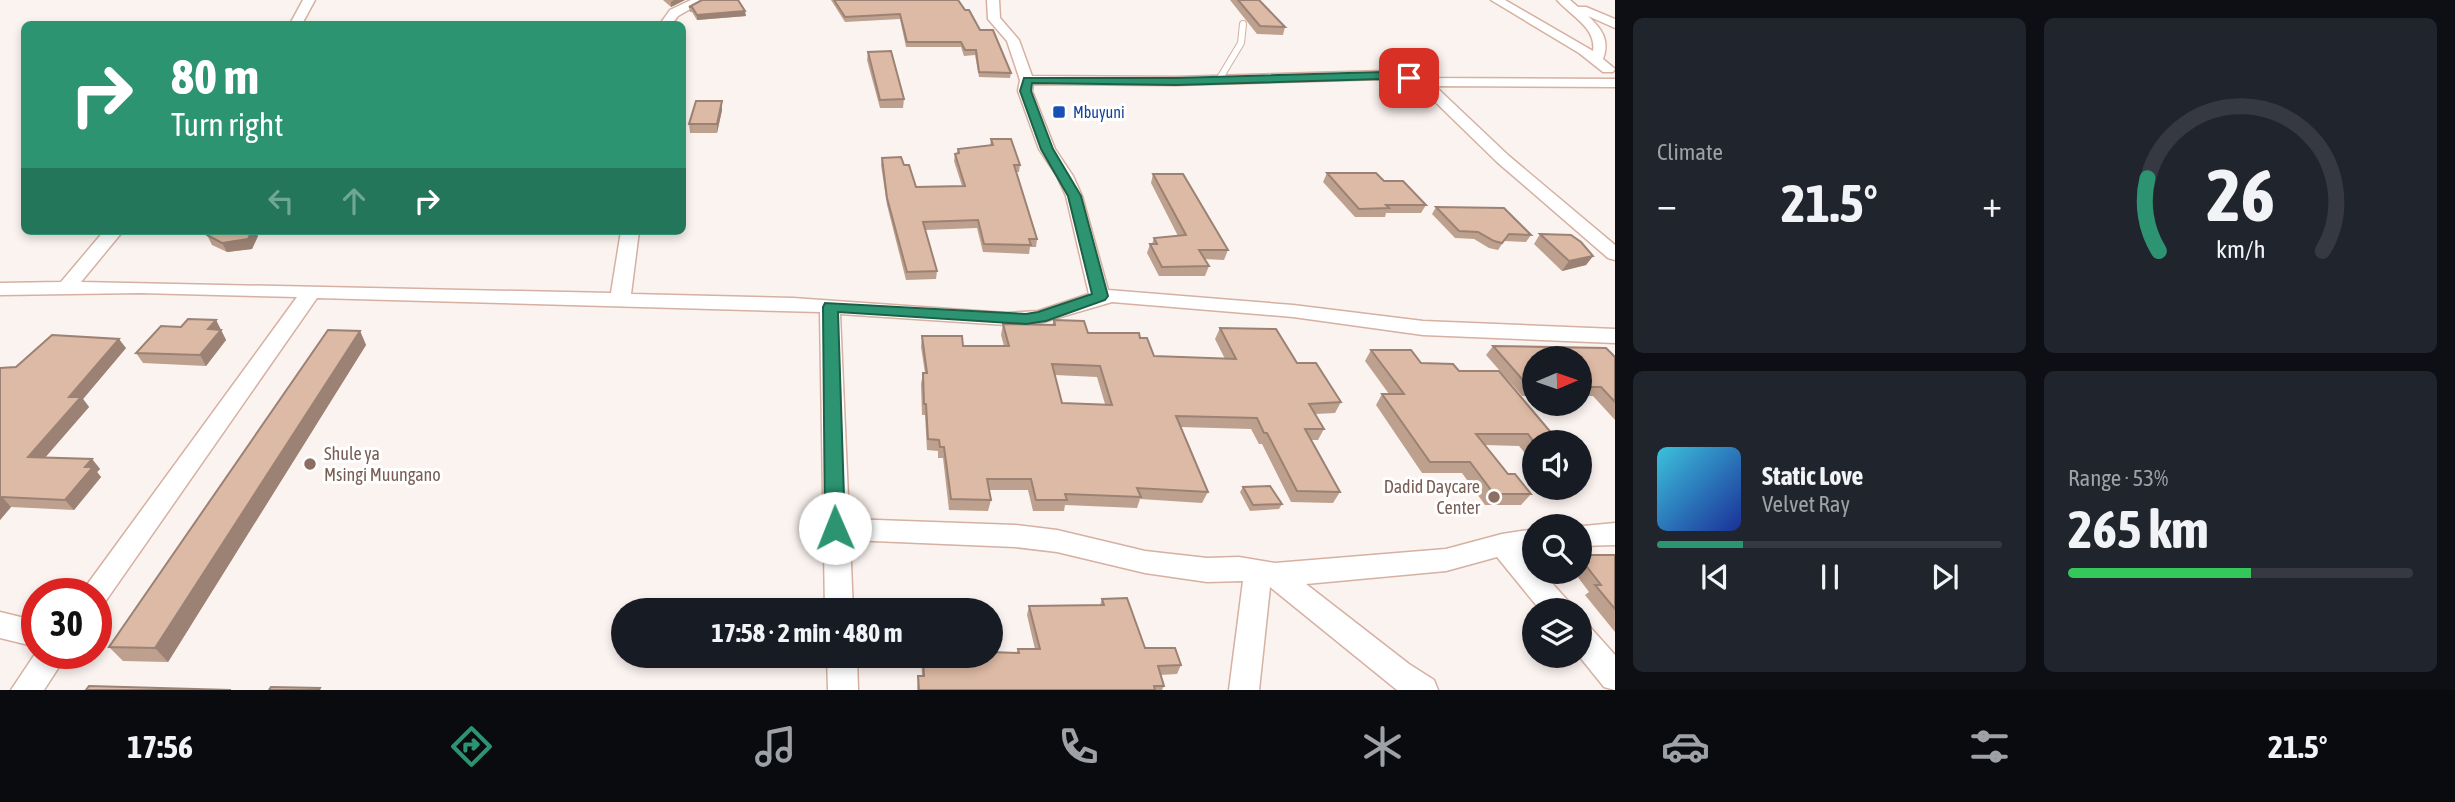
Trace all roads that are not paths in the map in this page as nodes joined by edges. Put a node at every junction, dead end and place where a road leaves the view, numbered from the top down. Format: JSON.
{"nodes":[{"id":1,"x":309,"y":0,"type":"edge"},
{"id":2,"x":700,"y":0,"type":"edge"},
{"id":3,"x":993,"y":0,"type":"edge"},
{"id":4,"x":1497,"y":0,"type":"edge"},
{"id":5,"x":1564,"y":0,"type":"edge"},
{"id":6,"x":298,"y":21,"type":"edge"},
{"id":7,"x":668,"y":21,"type":"edge"},
{"id":8,"x":1243,"y":24,"type":"dead end"},
{"id":9,"x":1615,"y":24,"type":"edge"},
{"id":10,"x":1596,"y":60,"type":"junction"},
{"id":11,"x":1612,"y":76,"type":"edge"},
{"id":12,"x":1220,"y":78,"type":"junction"},
{"id":13,"x":1027,"y":80,"type":"junction"},
{"id":14,"x":1420,"y":82,"type":"junction"},
{"id":15,"x":111,"y":235,"type":"edge"},
{"id":16,"x":629,"y":235,"type":"edge"},
{"id":17,"x":1615,"y":254,"type":"edge"},
{"id":18,"x":67,"y":287,"type":"junction"},
{"id":19,"x":0,"y":289,"type":"edge"},
{"id":20,"x":310,"y":293,"type":"junction"},
{"id":21,"x":1100,"y":296,"type":"junction"},
{"id":22,"x":620,"y":301,"type":"junction"},
{"id":23,"x":830,"y":307,"type":"junction"},
{"id":24,"x":1615,"y":336,"type":"edge"},
{"id":25,"x":835,"y":528,"type":"junction"},
{"id":26,"x":1615,"y":534,"type":"edge"},
{"id":27,"x":1592,"y":535,"type":"edge"},
{"id":28,"x":1522,"y":542,"type":"edge"},
{"id":29,"x":1502,"y":545,"type":"junction"},
{"id":30,"x":1266,"y":573,"type":"junction"},
{"id":31,"x":106,"y":578,"type":"edge"},
{"id":32,"x":838,"y":598,"type":"edge"},
{"id":33,"x":1548,"y":598,"type":"edge"},
{"id":34,"x":0,"y":625,"type":"edge"},
{"id":35,"x":21,"y":630,"type":"edge"},
{"id":36,"x":1592,"y":650,"type":"edge"},
{"id":37,"x":842,"y":668,"type":"edge"},
{"id":38,"x":41,"y":669,"type":"edge"},
{"id":39,"x":1615,"y":677,"type":"edge"},
{"id":40,"x":26,"y":690,"type":"edge"},
{"id":41,"x":843,"y":690,"type":"edge"},
{"id":42,"x":1244,"y":690,"type":"edge"},
{"id":43,"x":1423,"y":690,"type":"edge"}],
"edges":[{"from":1,"to":6,"type":"street"},
{"from":2,"to":7,"type":"street"},
{"from":3,"to":13,"type":"street"},
{"from":4,"to":10,"type":"street"},
{"from":5,"to":9,"type":"street"},
{"from":5,"to":10,"type":"street"},
{"from":8,"to":12,"type":"lane"},
{"from":10,"to":11,"type":"street"},
{"from":11,"to":14,"type":"street"},
{"from":12,"to":13,"type":"street"},
{"from":12,"to":14,"type":"street"},
{"from":13,"to":21,"type":"street"},
{"from":14,"to":17,"type":"street"},
{"from":15,"to":18,"type":"street"},
{"from":16,"to":22,"type":"street"},
{"from":18,"to":19,"type":"street"},
{"from":18,"to":20,"type":"street"},
{"from":20,"to":22,"type":"street"},
{"from":20,"to":31,"type":"street"},
{"from":21,"to":23,"type":"street"},
{"from":21,"to":24,"type":"street"},
{"from":22,"to":23,"type":"street"},
{"from":23,"to":25,"type":"street"},
{"from":25,"to":30,"type":"street"},
{"from":25,"to":32,"type":"street"},
{"from":26,"to":27,"type":"street"},
{"from":28,"to":29,"type":"street"},
{"from":29,"to":30,"type":"street"},
{"from":29,"to":33,"type":"street"},
{"from":30,"to":42,"type":"street"},
{"from":30,"to":43,"type":"street"},
{"from":34,"to":35,"type":"street"},
{"from":36,"to":39,"type":"street"},
{"from":37,"to":41,"type":"street"},
{"from":38,"to":40,"type":"street"}]}
